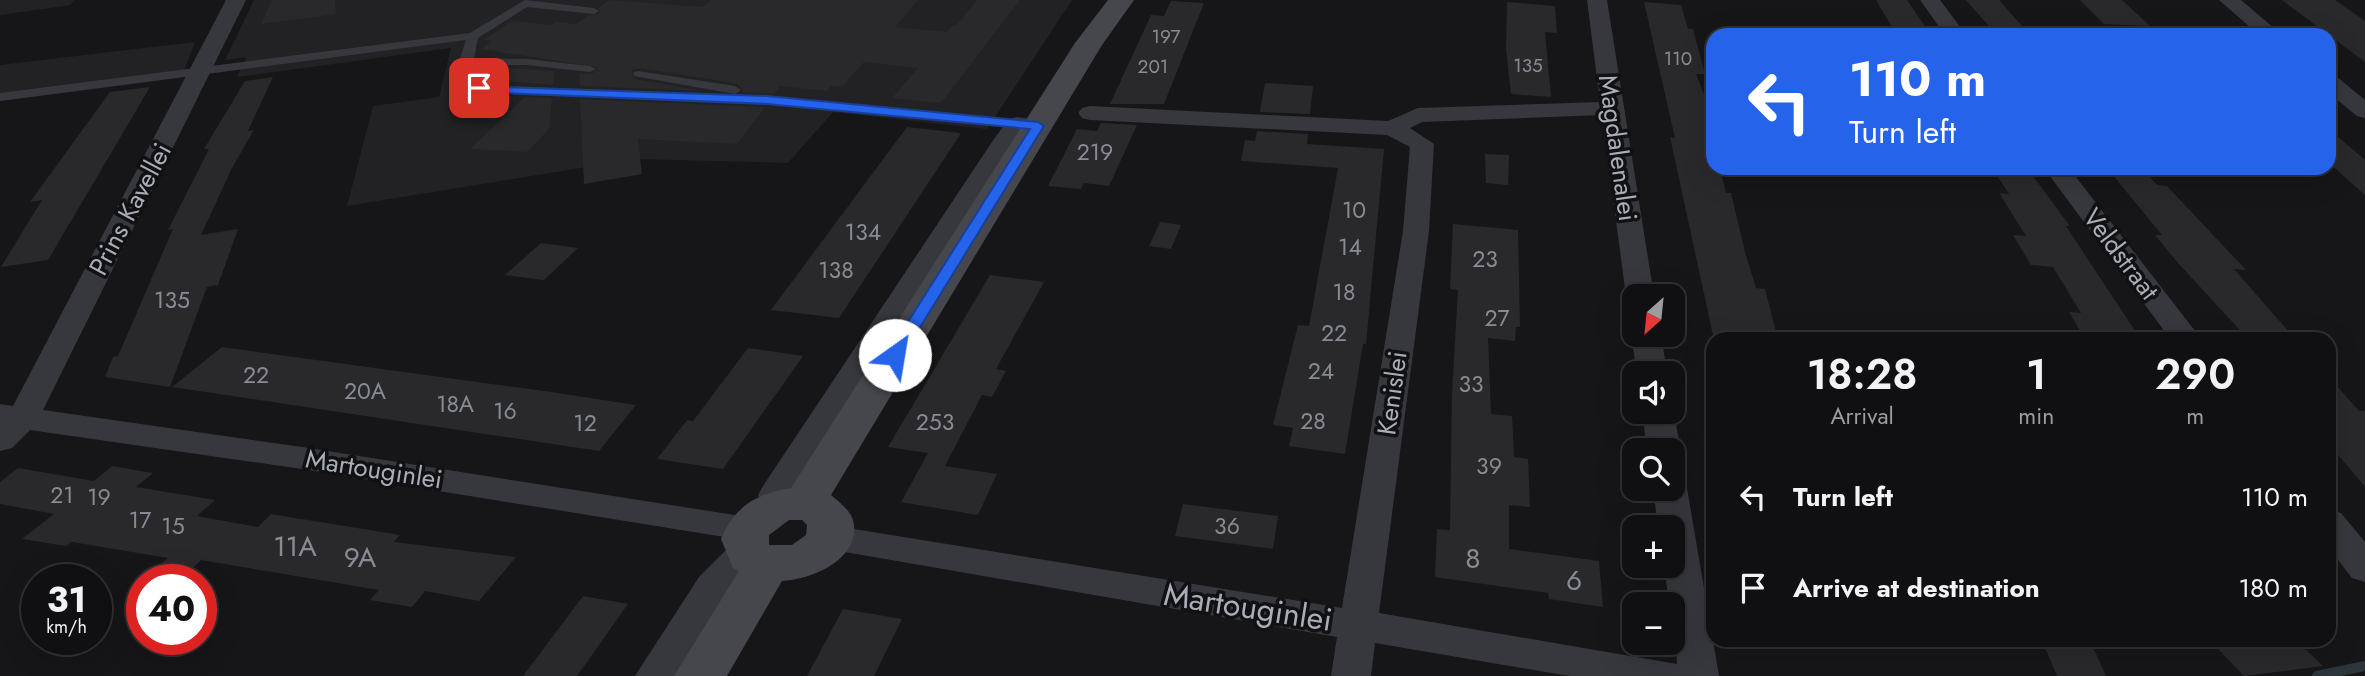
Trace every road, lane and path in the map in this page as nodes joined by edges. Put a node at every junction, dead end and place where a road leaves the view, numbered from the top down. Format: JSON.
{"nodes":[{"id":1,"x":236,"y":0,"type":"edge"},
{"id":2,"x":1104,"y":0,"type":"edge"},
{"id":3,"x":1121,"y":0,"type":"edge"},
{"id":4,"x":1597,"y":0,"type":"edge"},
{"id":5,"x":1930,"y":0,"type":"edge"},
{"id":6,"x":2229,"y":0,"type":"edge"},
{"id":7,"x":529,"y":2,"type":"edge"},
{"id":8,"x":594,"y":11,"type":"dead end"},
{"id":9,"x":1951,"y":28,"type":"edge"},
{"id":10,"x":2263,"y":28,"type":"edge"},
{"id":11,"x":473,"y":36,"type":"junction"},
{"id":12,"x":1089,"y":43,"type":"junction"},
{"id":13,"x":465,"y":61,"type":"junction"},
{"id":14,"x":590,"y":69,"type":"dead end"},
{"id":15,"x":203,"y":71,"type":"junction"},
{"id":16,"x":638,"y":74,"type":"dead end"},
{"id":17,"x":2336,"y":88,"type":"edge"},
{"id":18,"x":0,"y":97,"type":"edge"},
{"id":19,"x":767,"y":100,"type":"junction"},
{"id":20,"x":1612,"y":108,"type":"junction"},
{"id":21,"x":2365,"y":111,"type":"edge"},
{"id":22,"x":1090,"y":113,"type":"dead end"},
{"id":23,"x":1027,"y":125,"type":"junction"},
{"id":24,"x":1392,"y":128,"type":"junction"},
{"id":25,"x":2061,"y":175,"type":"edge"},
{"id":26,"x":1638,"y":284,"type":"edge"},
{"id":27,"x":2181,"y":332,"type":"edge"},
{"id":28,"x":8,"y":424,"type":"edge"},
{"id":29,"x":1672,"y":501,"type":"edge"},
{"id":30,"x":2336,"y":531,"type":"edge"},
{"id":31,"x":778,"y":532,"type":"junction"},
{"id":32,"x":2365,"y":568,"type":"edge"},
{"id":33,"x":1358,"y":625,"type":"junction"},
{"id":34,"x":655,"y":676,"type":"edge"},
{"id":35,"x":700,"y":676,"type":"edge"},
{"id":36,"x":1350,"y":676,"type":"edge"},
{"id":37,"x":1666,"y":676,"type":"edge"},
{"id":38,"x":1699,"y":676,"type":"edge"}],
"edges":[{"from":1,"to":15,"type":"street","name":"Prins Kavellei"},
{"from":2,"to":12,"type":"street"},
{"from":3,"to":12,"type":"street"},
{"from":4,"to":20,"type":"street","name":"Magdalenalei"},
{"from":5,"to":9,"type":"street"},
{"from":6,"to":10,"type":"street"},
{"from":7,"to":8,"type":"lane"},
{"from":7,"to":11,"type":"lane"},
{"from":11,"to":13,"type":"lane"},
{"from":11,"to":15,"type":"lane"},
{"from":12,"to":23,"type":"street"},
{"from":13,"to":14,"type":"lane"},
{"from":13,"to":19,"type":"lane"},
{"from":15,"to":18,"type":"lane"},
{"from":15,"to":28,"type":"street","name":"Prins Kavellei"},
{"from":16,"to":19,"type":"lane"},
{"from":17,"to":21,"type":"street"},
{"from":19,"to":23,"type":"lane"},
{"from":20,"to":24,"type":"street","name":"Kenislei"},
{"from":20,"to":26,"type":"street","name":"Magdalenalei"},
{"from":22,"to":24,"type":"street","name":"Kenislei"},
{"from":23,"to":31,"type":"street"},
{"from":24,"to":33,"type":"street","name":"Kenislei"},
{"from":25,"to":27,"type":"street","name":"Veldstraat"},
{"from":28,"to":31,"type":"street","name":"Martouginlei"},
{"from":29,"to":38,"type":"street"},
{"from":30,"to":32,"type":"street"},
{"from":31,"to":33,"type":"street","name":"Martouginlei"},
{"from":31,"to":34,"type":"street"},
{"from":31,"to":35,"type":"street"},
{"from":33,"to":36,"type":"street","name":"Kenislei"},
{"from":33,"to":37,"type":"street","name":"Martouginlei"}]}
